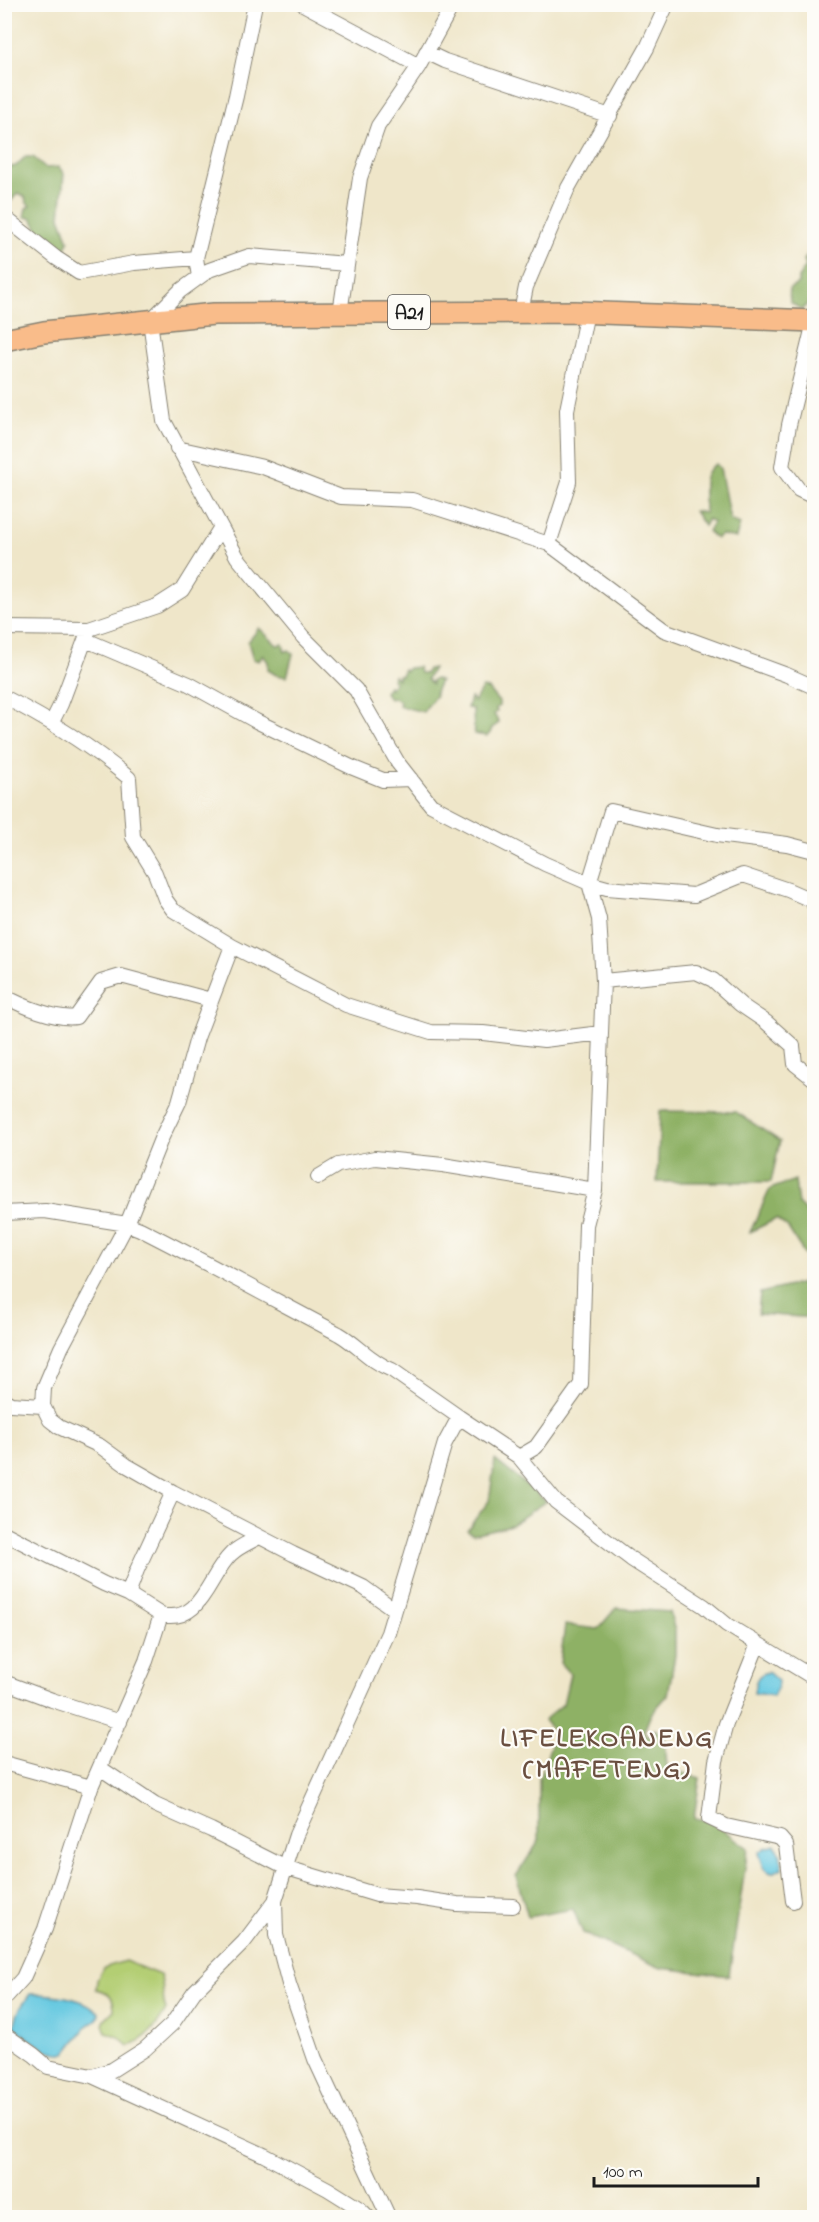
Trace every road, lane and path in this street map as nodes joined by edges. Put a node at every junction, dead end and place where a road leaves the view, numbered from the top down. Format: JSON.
{"nodes":[{"id":1,"x":255,"y":4,"type":"edge"},
{"id":2,"x":303,"y":4,"type":"edge"},
{"id":3,"x":453,"y":4,"type":"edge"},
{"id":4,"x":667,"y":4,"type":"edge"},
{"id":5,"x":426,"y":52,"type":"junction"},
{"id":6,"x":419,"y":66,"type":"junction"},
{"id":7,"x":610,"y":116,"type":"junction"},
{"id":8,"x":4,"y":217,"type":"edge"},
{"id":9,"x":196,"y":258,"type":"junction"},
{"id":10,"x":347,"y":264,"type":"junction"},
{"id":11,"x":199,"y":277,"type":"junction"},
{"id":12,"x":521,"y":312,"type":"junction"},
{"id":13,"x":587,"y":312,"type":"junction"},
{"id":14,"x":340,"y":313,"type":"junction"},
{"id":15,"x":150,"y":321,"type":"junction"},
{"id":16,"x":814,"y":322,"type":"edge"},
{"id":17,"x":4,"y":340,"type":"edge"},
{"id":18,"x":177,"y":448,"type":"junction"},
{"id":19,"x":814,"y":497,"type":"edge"},
{"id":20,"x":221,"y":527,"type":"junction"},
{"id":21,"x":549,"y":544,"type":"junction"},
{"id":22,"x":4,"y":628,"type":"edge"},
{"id":23,"x":88,"y":634,"type":"junction"},
{"id":24,"x":814,"y":687,"type":"edge"},
{"id":25,"x":4,"y":697,"type":"edge"},
{"id":26,"x":52,"y":722,"type":"junction"},
{"id":27,"x":411,"y":779,"type":"junction"},
{"id":28,"x":814,"y":851,"type":"edge"},
{"id":29,"x":589,"y":883,"type":"junction"},
{"id":30,"x":814,"y":906,"type":"edge"},
{"id":31,"x":232,"y":946,"type":"junction"},
{"id":32,"x":603,"y":981,"type":"junction"},
{"id":33,"x":4,"y":996,"type":"edge"},
{"id":34,"x":211,"y":1000,"type":"junction"},
{"id":35,"x":601,"y":1033,"type":"junction"},
{"id":36,"x":814,"y":1079,"type":"edge"},
{"id":37,"x":318,"y":1177,"type":"dead end"},
{"id":38,"x":595,"y":1190,"type":"junction"},
{"id":39,"x":4,"y":1212,"type":"edge"},
{"id":40,"x":127,"y":1224,"type":"junction"},
{"id":41,"x":4,"y":1400,"type":"edge"},
{"id":42,"x":43,"y":1406,"type":"junction"},
{"id":43,"x":459,"y":1417,"type":"junction"},
{"id":44,"x":519,"y":1458,"type":"junction"},
{"id":45,"x":173,"y":1492,"type":"junction"},
{"id":46,"x":4,"y":1533,"type":"edge"},
{"id":47,"x":259,"y":1537,"type":"junction"},
{"id":48,"x":128,"y":1594,"type":"junction"},
{"id":49,"x":395,"y":1610,"type":"junction"},
{"id":50,"x":161,"y":1615,"type":"junction"},
{"id":51,"x":758,"y":1644,"type":"junction"},
{"id":52,"x":814,"y":1678,"type":"edge"},
{"id":53,"x":4,"y":1682,"type":"edge"},
{"id":54,"x":120,"y":1722,"type":"junction"},
{"id":55,"x":4,"y":1763,"type":"edge"},
{"id":56,"x":100,"y":1768,"type":"junction"},
{"id":57,"x":91,"y":1787,"type":"junction"},
{"id":58,"x":284,"y":1867,"type":"junction"},
{"id":59,"x":275,"y":1901,"type":"junction"},
{"id":60,"x":793,"y":1901,"type":"dead end"},
{"id":61,"x":513,"y":1906,"type":"dead end"},
{"id":62,"x":4,"y":1999,"type":"edge"},
{"id":63,"x":4,"y":2034,"type":"edge"},
{"id":64,"x":92,"y":2076,"type":"junction"},
{"id":65,"x":369,"y":2217,"type":"edge"},
{"id":66,"x":389,"y":2217,"type":"edge"}],
"edges":[{"from":1,"to":9,"type":"street"},
{"from":2,"to":6,"type":"street"},
{"from":3,"to":5,"type":"street"},
{"from":4,"to":7,"type":"street"},
{"from":5,"to":6,"type":"street"},
{"from":5,"to":7,"type":"street"},
{"from":6,"to":10,"type":"street"},
{"from":7,"to":12,"type":"street"},
{"from":8,"to":9,"type":"street"},
{"from":9,"to":11,"type":"street"},
{"from":10,"to":11,"type":"street"},
{"from":10,"to":14,"type":"street"},
{"from":11,"to":15,"type":"street"},
{"from":12,"to":13,"type":"main road","number":"A21"},
{"from":12,"to":14,"type":"main road","number":"A21"},
{"from":13,"to":16,"type":"main road","number":"A21"},
{"from":13,"to":21,"type":"street"},
{"from":14,"to":15,"type":"main road","number":"A21"},
{"from":15,"to":17,"type":"main road","number":"A21"},
{"from":15,"to":18,"type":"street"},
{"from":16,"to":19,"type":"street"},
{"from":18,"to":20,"type":"street"},
{"from":18,"to":21,"type":"street"},
{"from":20,"to":23,"type":"street"},
{"from":20,"to":27,"type":"street"},
{"from":21,"to":24,"type":"street"},
{"from":22,"to":23,"type":"street"},
{"from":23,"to":26,"type":"street"},
{"from":23,"to":27,"type":"street"},
{"from":25,"to":26,"type":"street"},
{"from":26,"to":31,"type":"street"},
{"from":27,"to":29,"type":"street"},
{"from":28,"to":29,"type":"street"},
{"from":29,"to":30,"type":"street"},
{"from":29,"to":32,"type":"street"},
{"from":31,"to":34,"type":"street"},
{"from":31,"to":35,"type":"street"},
{"from":32,"to":35,"type":"street"},
{"from":32,"to":36,"type":"street"},
{"from":33,"to":34,"type":"street"},
{"from":34,"to":40,"type":"street"},
{"from":35,"to":38,"type":"street"},
{"from":37,"to":38,"type":"street"},
{"from":38,"to":44,"type":"street"},
{"from":39,"to":40,"type":"street"},
{"from":40,"to":42,"type":"street"},
{"from":40,"to":43,"type":"street"},
{"from":41,"to":42,"type":"street"},
{"from":42,"to":45,"type":"street"},
{"from":43,"to":44,"type":"street"},
{"from":43,"to":49,"type":"street"},
{"from":44,"to":51,"type":"street"},
{"from":45,"to":47,"type":"street"},
{"from":45,"to":48,"type":"street"},
{"from":46,"to":48,"type":"street"},
{"from":47,"to":49,"type":"street"},
{"from":47,"to":50,"type":"street"},
{"from":48,"to":50,"type":"street"},
{"from":49,"to":58,"type":"street"},
{"from":50,"to":54,"type":"street"},
{"from":51,"to":52,"type":"street"},
{"from":51,"to":60,"type":"street"},
{"from":53,"to":54,"type":"street"},
{"from":54,"to":56,"type":"street"},
{"from":55,"to":57,"type":"street"},
{"from":56,"to":57,"type":"street"},
{"from":56,"to":58,"type":"street"},
{"from":57,"to":62,"type":"street"},
{"from":58,"to":59,"type":"street"},
{"from":58,"to":61,"type":"street"},
{"from":59,"to":64,"type":"street"},
{"from":59,"to":66,"type":"street"},
{"from":63,"to":64,"type":"street"},
{"from":64,"to":65,"type":"street"}]}
